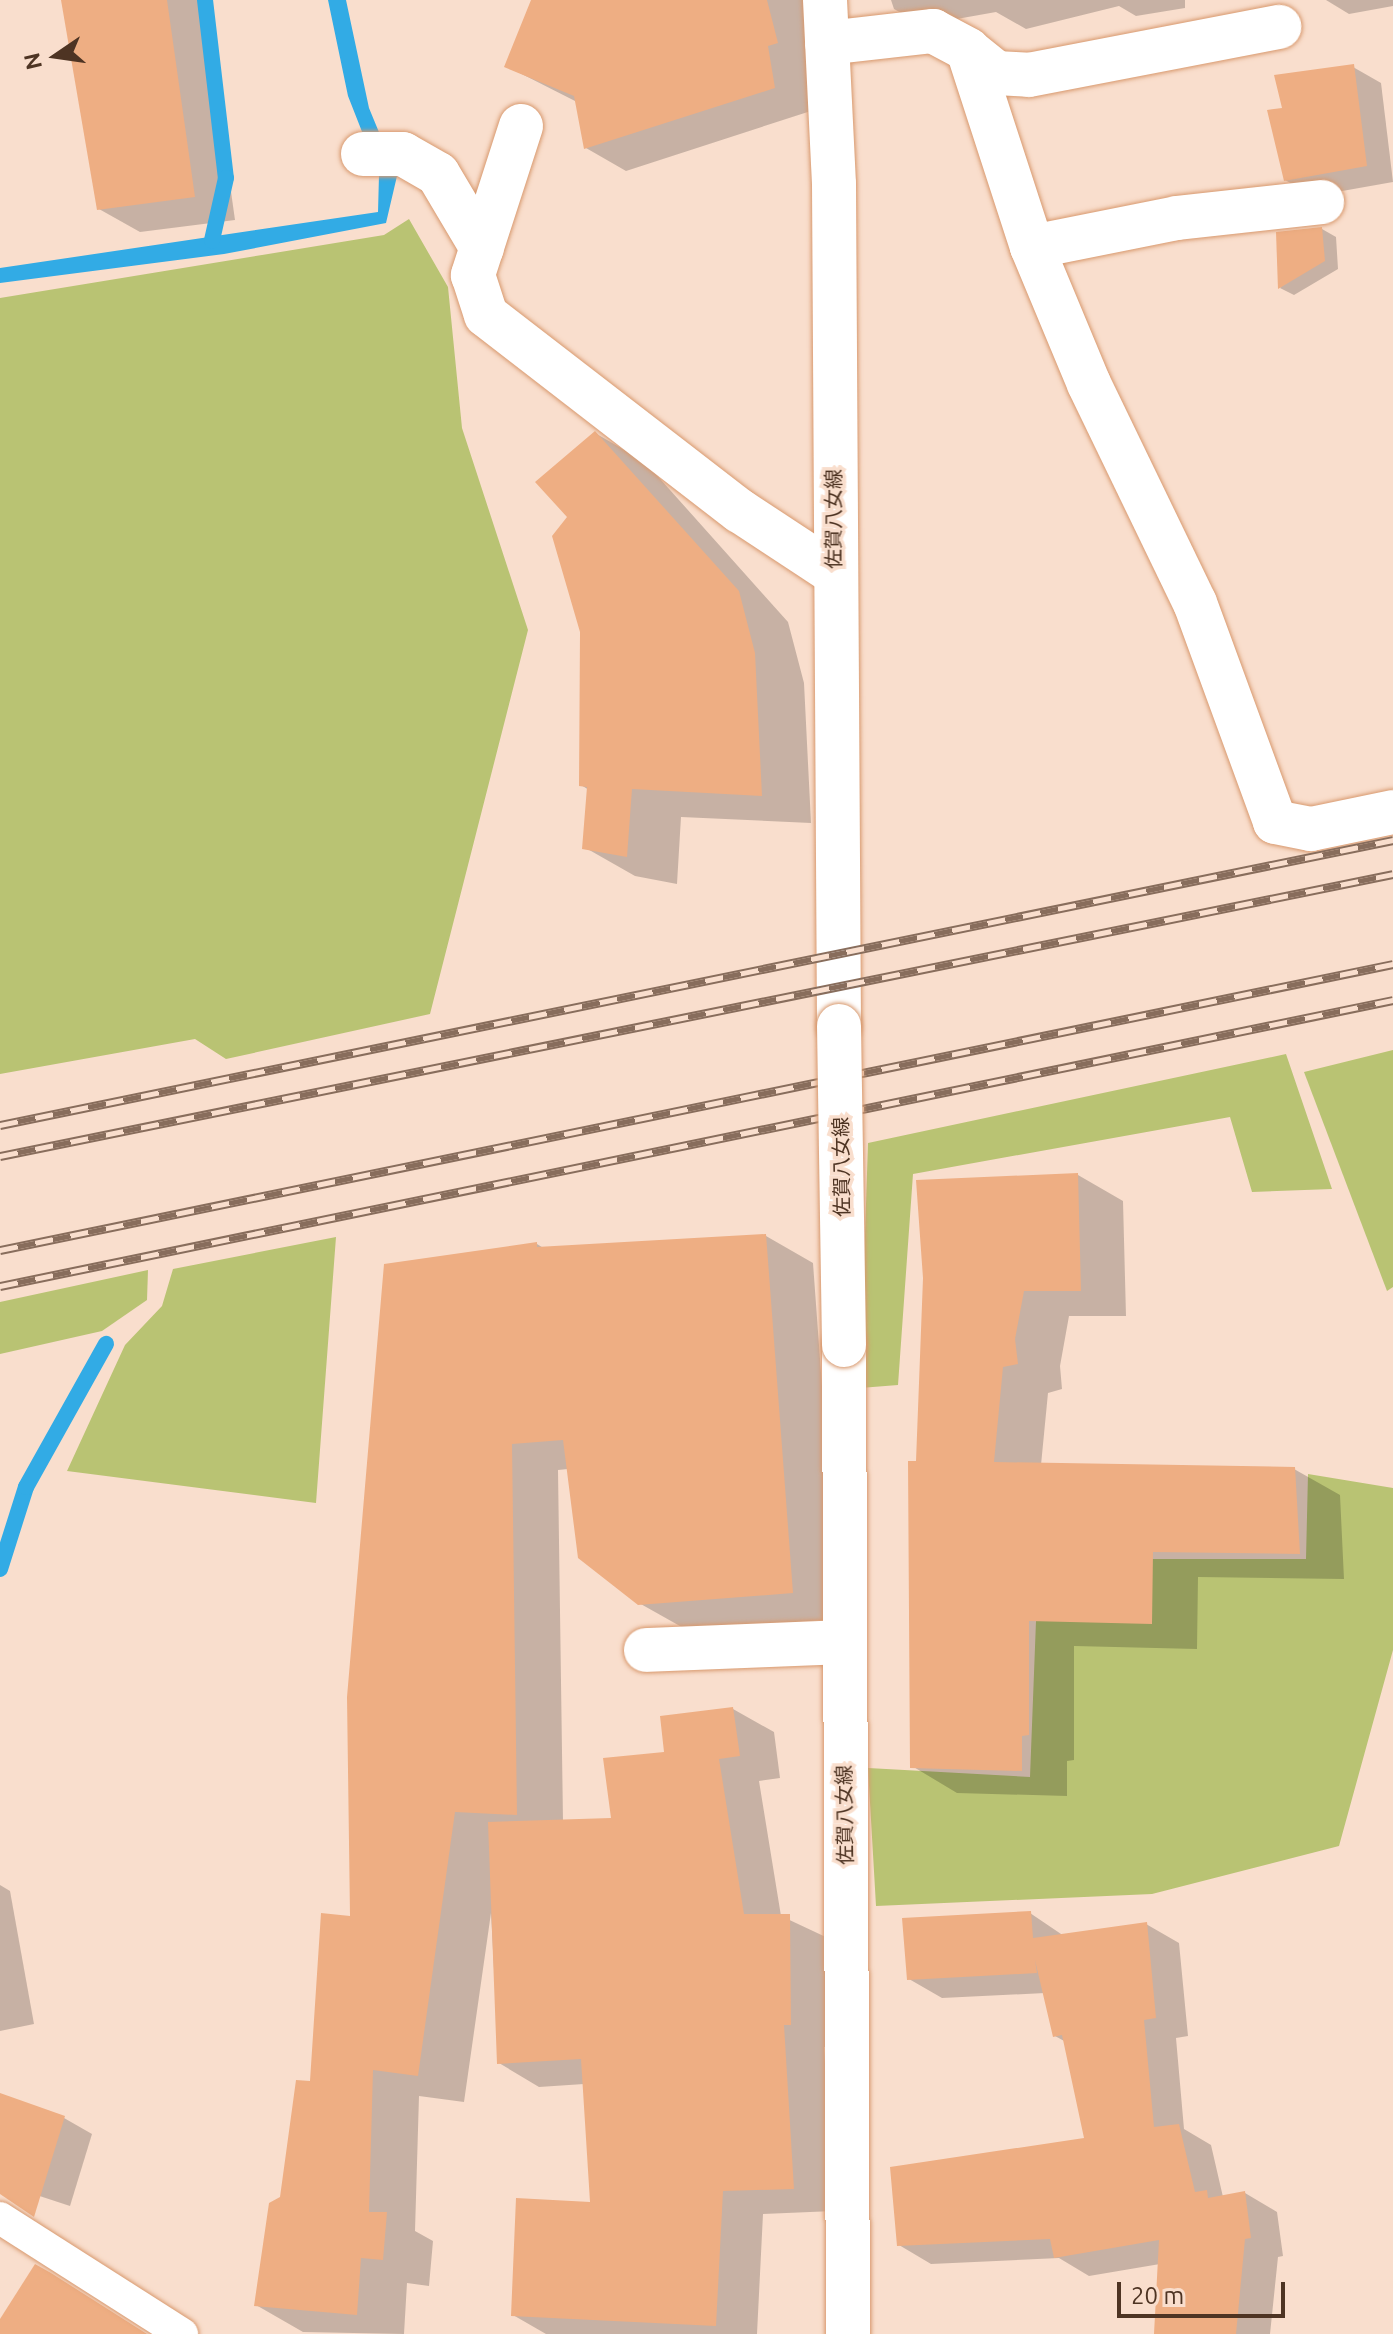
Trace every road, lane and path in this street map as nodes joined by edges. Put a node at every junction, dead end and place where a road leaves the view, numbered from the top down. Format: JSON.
{"nodes":[{"id":1,"x":825,"y":0,"type":"edge"},
{"id":2,"x":1279,"y":27,"type":"dead end"},
{"id":3,"x":827,"y":43,"type":"junction"},
{"id":4,"x":968,"y":50,"type":"junction"},
{"id":5,"x":521,"y":126,"type":"dead end"},
{"id":6,"x":363,"y":154,"type":"dead end"},
{"id":7,"x":1322,"y":202,"type":"dead end"},
{"id":8,"x":1032,"y":247,"type":"junction"},
{"id":9,"x":482,"y":248,"type":"junction"},
{"id":10,"x":833,"y":572,"type":"junction"},
{"id":11,"x":1393,"y":812,"type":"edge"},
{"id":12,"x":842,"y":1642,"type":"junction"},
{"id":13,"x":646,"y":1650,"type":"dead end"},
{"id":14,"x":0,"y":2218,"type":"edge"},
{"id":15,"x":182,"y":2334,"type":"edge"},
{"id":16,"x":848,"y":2334,"type":"edge"}],
"edges":[{"from":1,"to":3,"type":"street","name":"佐賀八女線"},
{"from":2,"to":4,"type":"street"},
{"from":3,"to":4,"type":"street"},
{"from":3,"to":10,"type":"street","name":"佐賀八女線"},
{"from":4,"to":8,"type":"street"},
{"from":5,"to":9,"type":"street"},
{"from":6,"to":9,"type":"street"},
{"from":7,"to":8,"type":"street"},
{"from":8,"to":11,"type":"street"},
{"from":9,"to":10,"type":"street"},
{"from":10,"to":12,"type":"street","name":"佐賀八女線","bridge":true},
{"from":12,"to":13,"type":"street"},
{"from":12,"to":16,"type":"street","name":"佐賀八女線"},
{"from":14,"to":15,"type":"lane"}]}
